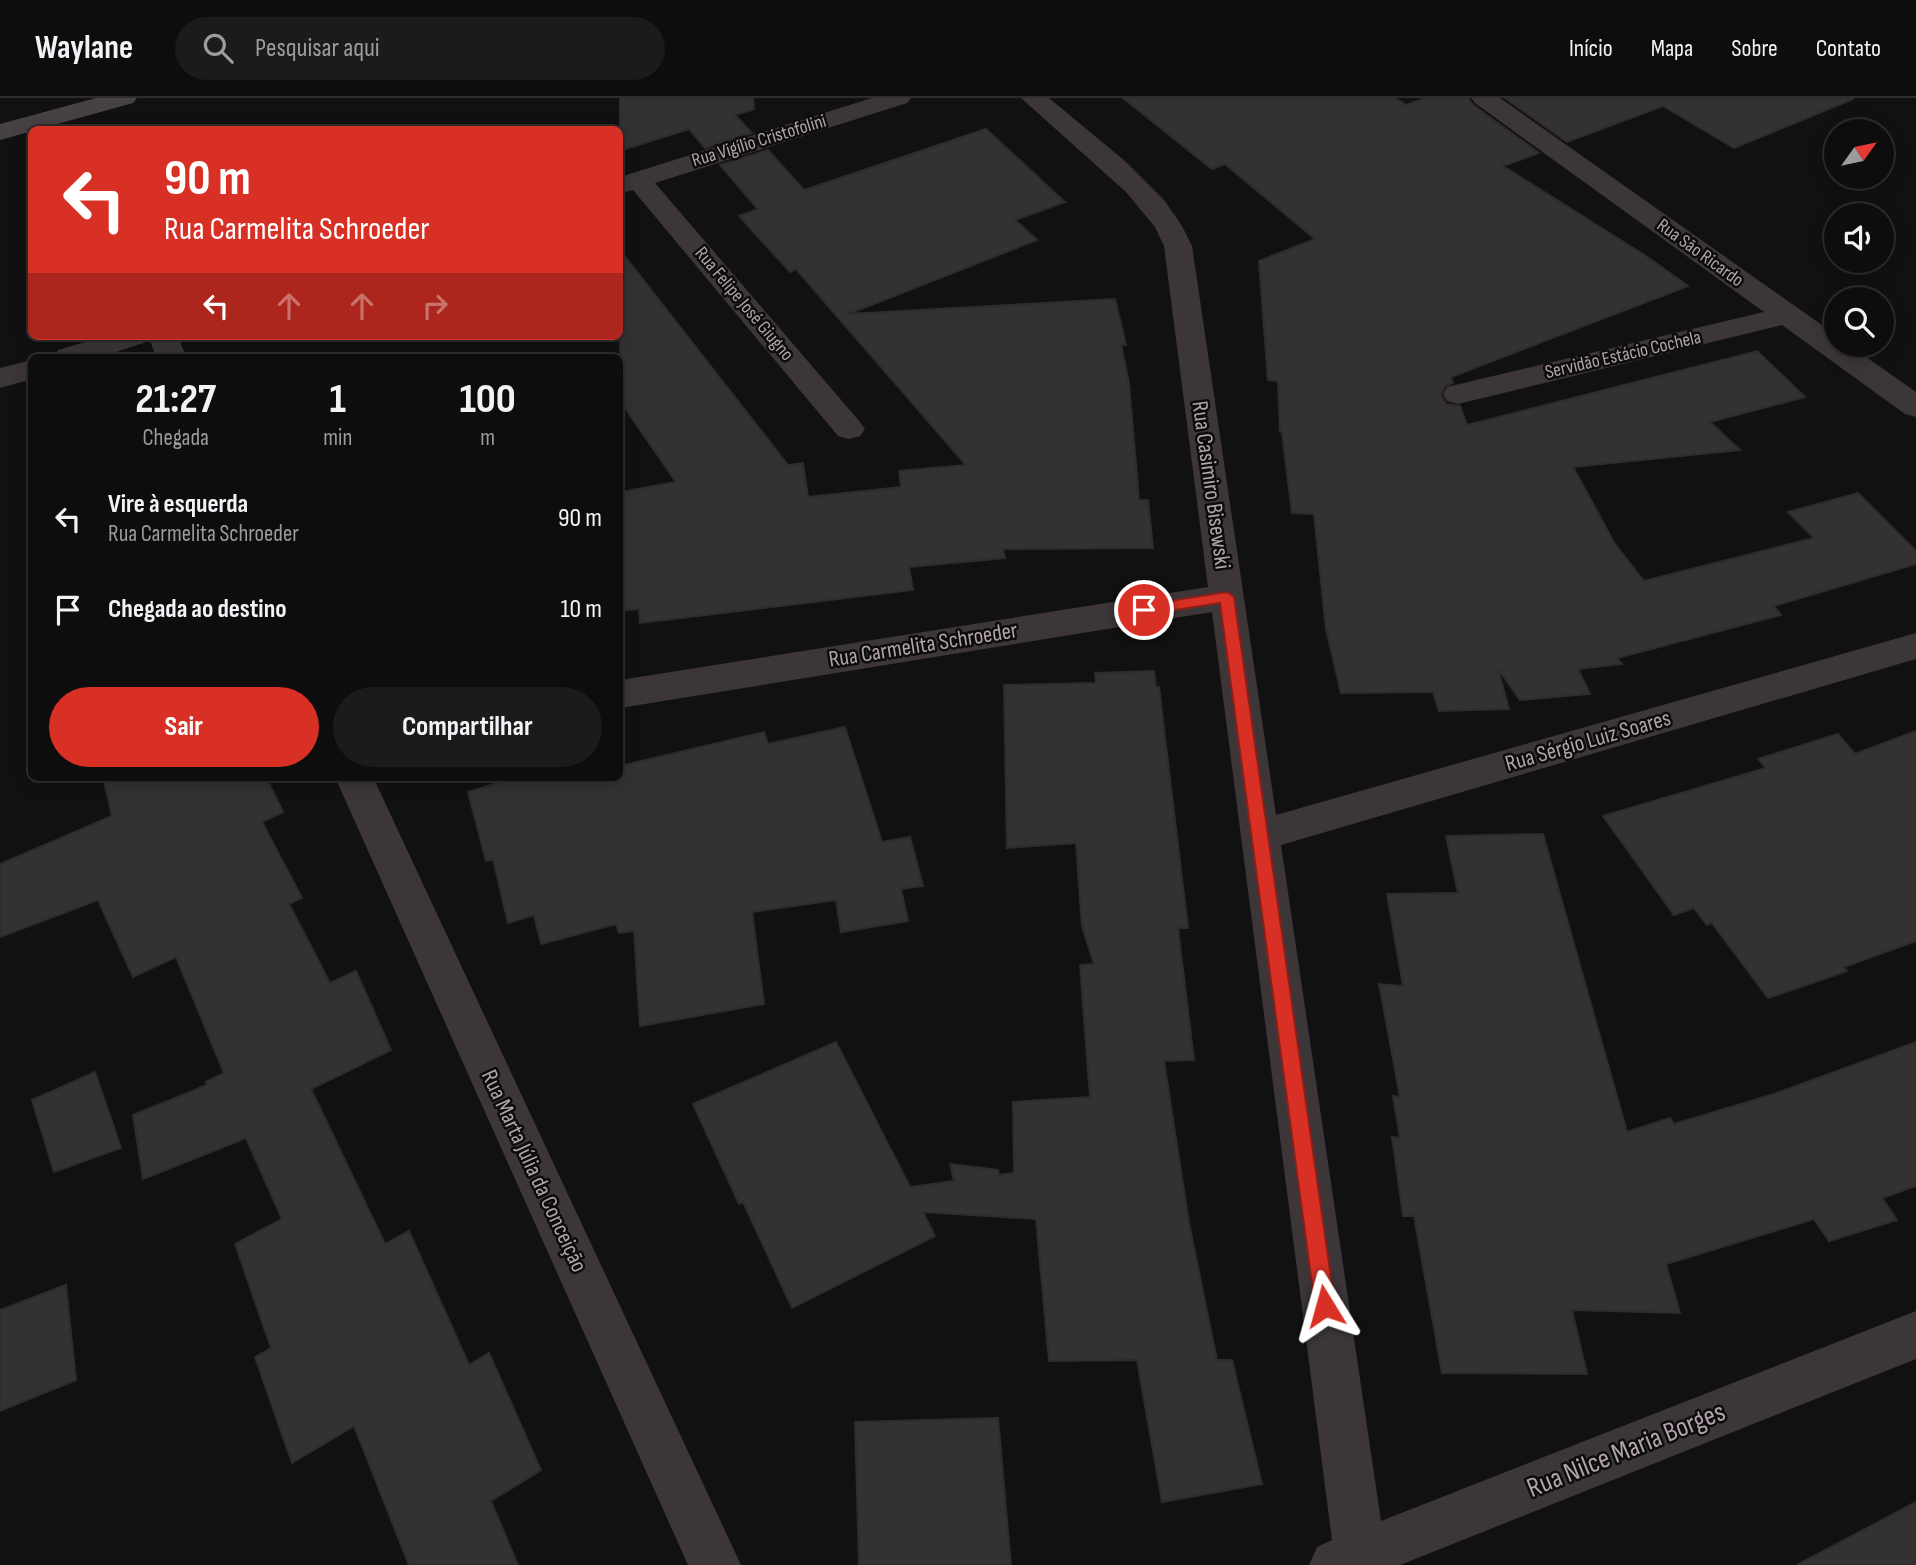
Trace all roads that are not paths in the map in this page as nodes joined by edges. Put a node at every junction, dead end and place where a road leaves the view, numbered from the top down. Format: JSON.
{"nodes":[{"id":1,"x":124,"y":98,"type":"edge"},
{"id":2,"x":898,"y":98,"type":"edge"},
{"id":3,"x":1034,"y":98,"type":"edge"},
{"id":4,"x":1484,"y":98,"type":"edge"},
{"id":5,"x":0,"y":132,"type":"edge"},
{"id":6,"x":629,"y":182,"type":"edge"},
{"id":7,"x":1788,"y":315,"type":"junction"},
{"id":8,"x":123,"y":340,"type":"edge"},
{"id":9,"x":79,"y":354,"type":"edge"},
{"id":10,"x":28,"y":370,"type":"edge"},
{"id":11,"x":0,"y":379,"type":"edge"},
{"id":12,"x":1458,"y":394,"type":"dead end"},
{"id":13,"x":1916,"y":407,"type":"edge"},
{"id":14,"x":849,"y":429,"type":"dead end"},
{"id":15,"x":1227,"y":597,"type":"junction"},
{"id":16,"x":1916,"y":646,"type":"edge"},
{"id":17,"x":623,"y":694,"type":"edge"},
{"id":18,"x":356,"y":781,"type":"edge"},
{"id":19,"x":1260,"y":835,"type":"junction"},
{"id":20,"x":1916,"y":1335,"type":"edge"},
{"id":21,"x":1347,"y":1560,"type":"edge"},
{"id":22,"x":715,"y":1565,"type":"edge"}],
"edges":[{"from":1,"to":5,"type":"street"},
{"from":2,"to":6,"type":"street","name":"Rua Vigílio Cristofolini"},
{"from":3,"to":15,"type":"street","name":"Rua Casimiro Bisewski"},
{"from":4,"to":7,"type":"street","name":"Rua São Ricardo"},
{"from":6,"to":14,"type":"street","name":"Rua Felipe José Giugno"},
{"from":7,"to":12,"type":"street","name":"Servidão Estácio Cochela"},
{"from":7,"to":13,"type":"street","name":"Rua São Ricardo"},
{"from":8,"to":9,"type":"street"},
{"from":10,"to":11,"type":"street"},
{"from":15,"to":17,"type":"street","name":"Rua Carmelita Schroeder"},
{"from":15,"to":19,"type":"street","name":"Rua Casimiro Bisewski"},
{"from":16,"to":19,"type":"street","name":"Rua Sérgio Luiz Soares"},
{"from":18,"to":22,"type":"street","name":"Rua Marta Júlia da Conceição"},
{"from":19,"to":21,"type":"street","name":"Rua Casimiro Bisewski"},
{"from":20,"to":21,"type":"street","name":"Rua Nilce Maria Borges"}]}
